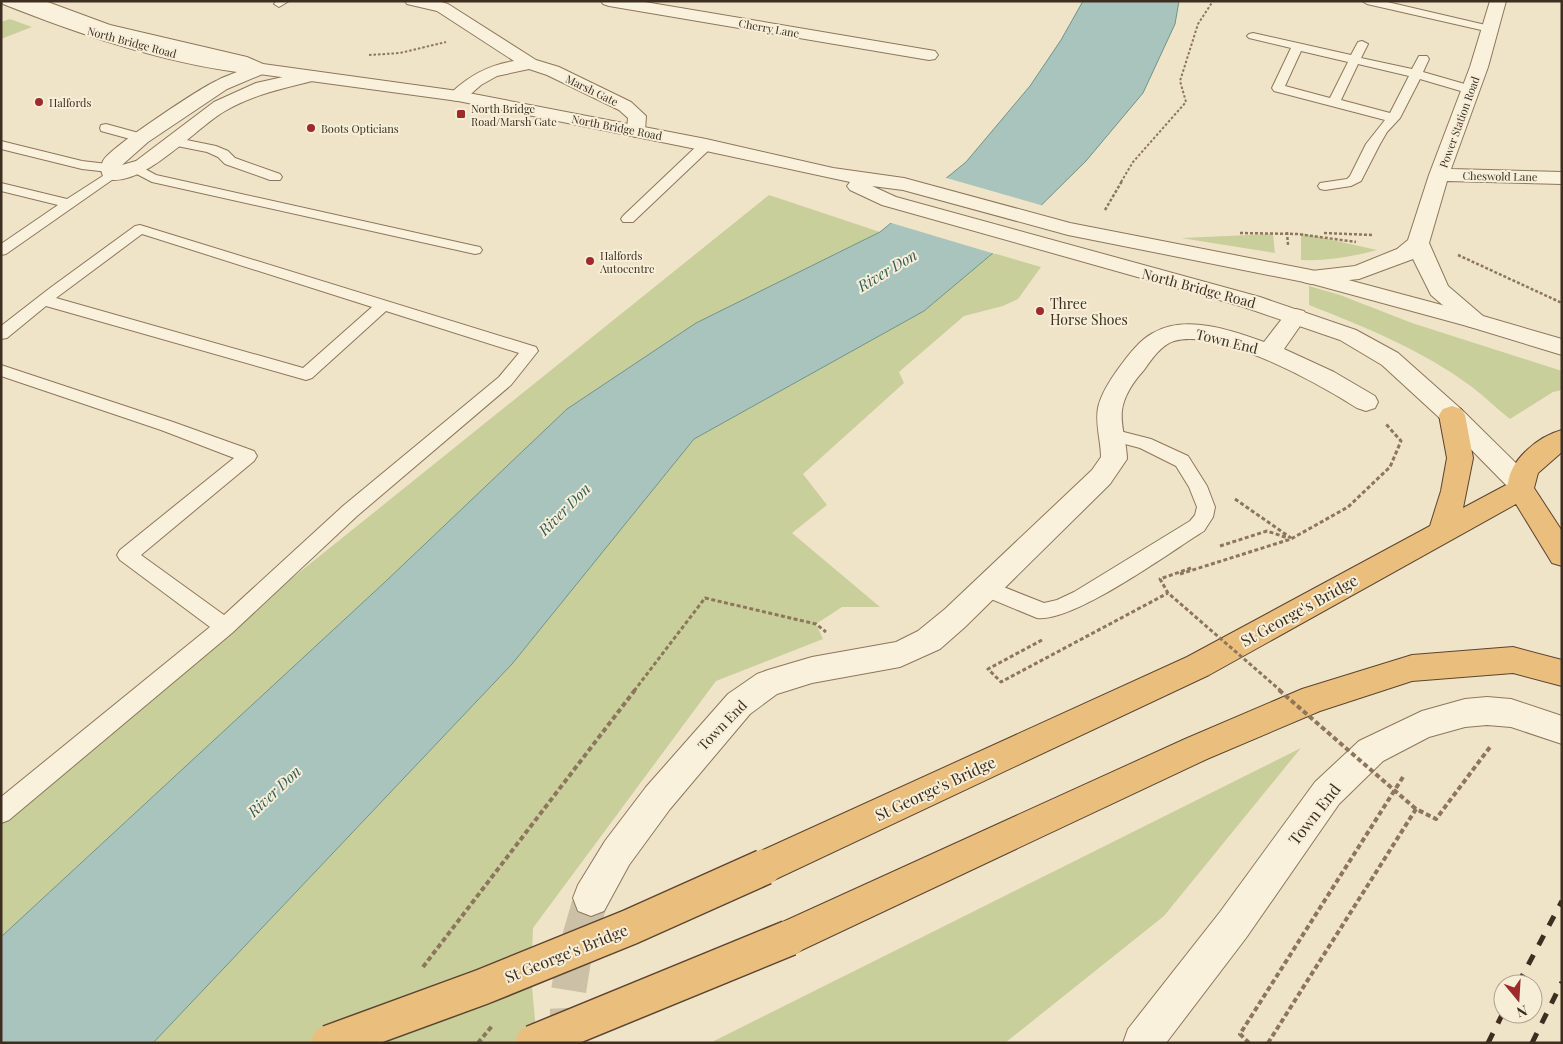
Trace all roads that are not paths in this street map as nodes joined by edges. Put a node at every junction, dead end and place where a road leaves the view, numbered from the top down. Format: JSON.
{"nodes":[{"id":1,"x":9,"y":1,"type":"edge"},
{"id":2,"x":29,"y":1,"type":"edge"},
{"id":3,"x":413,"y":1,"type":"edge"},
{"id":4,"x":609,"y":1,"type":"edge"},
{"id":5,"x":1367,"y":1,"type":"edge"},
{"id":6,"x":1498,"y":1,"type":"edge"},
{"id":7,"x":448,"y":4,"type":"edge"},
{"id":8,"x":1490,"y":29,"type":"junction"},
{"id":9,"x":100,"y":31,"type":"junction"},
{"id":10,"x":478,"y":32,"type":"junction"},
{"id":11,"x":1253,"y":36,"type":"dead end"},
{"id":12,"x":1362,"y":44,"type":"dead end"},
{"id":13,"x":1297,"y":46,"type":"junction"},
{"id":14,"x":929,"y":55,"type":"dead end"},
{"id":15,"x":1423,"y":59,"type":"dead end"},
{"id":16,"x":1356,"y":60,"type":"junction"},
{"id":17,"x":530,"y":64,"type":"junction"},
{"id":18,"x":259,"y":69,"type":"junction"},
{"id":19,"x":1416,"y":74,"type":"junction"},
{"id":20,"x":310,"y":76,"type":"junction"},
{"id":21,"x":481,"y":76,"type":"junction"},
{"id":22,"x":1471,"y":90,"type":"junction"},
{"id":23,"x":458,"y":96,"type":"junction"},
{"id":24,"x":1334,"y":102,"type":"junction"},
{"id":25,"x":1394,"y":118,"type":"junction"},
{"id":26,"x":192,"y":126,"type":"junction"},
{"id":27,"x":106,"y":128,"type":"dead end"},
{"id":28,"x":636,"y":131,"type":"junction"},
{"id":29,"x":141,"y":138,"type":"junction"},
{"id":30,"x":172,"y":141,"type":"junction"},
{"id":31,"x":1,"y":145,"type":"edge"},
{"id":32,"x":706,"y":145,"type":"junction"},
{"id":33,"x":136,"y":168,"type":"junction"},
{"id":34,"x":111,"y":172,"type":"junction"},
{"id":35,"x":833,"y":174,"type":"junction"},
{"id":36,"x":1439,"y":175,"type":"junction"},
{"id":37,"x":275,"y":177,"type":"dead end"},
{"id":38,"x":1562,"y":178,"type":"edge"},
{"id":39,"x":1325,"y":186,"type":"dead end"},
{"id":40,"x":1,"y":187,"type":"edge"},
{"id":41,"x":70,"y":204,"type":"junction"},
{"id":42,"x":628,"y":219,"type":"dead end"},
{"id":43,"x":1418,"y":243,"type":"junction"},
{"id":44,"x":474,"y":250,"type":"dead end"},
{"id":45,"x":1,"y":251,"type":"edge"},
{"id":46,"x":1311,"y":277,"type":"junction"},
{"id":47,"x":44,"y":300,"type":"junction"},
{"id":48,"x":384,"y":305,"type":"junction"},
{"id":49,"x":1296,"y":316,"type":"junction"},
{"id":50,"x":1475,"y":321,"type":"junction"},
{"id":51,"x":1,"y":334,"type":"edge"},
{"id":52,"x":1562,"y":347,"type":"edge"},
{"id":53,"x":1269,"y":352,"type":"junction"},
{"id":54,"x":1,"y":370,"type":"edge"},
{"id":55,"x":1366,"y":402,"type":"road end"},
{"id":56,"x":1452,"y":415,"type":"junction"},
{"id":57,"x":1112,"y":435,"type":"junction"},
{"id":58,"x":1562,"y":439,"type":"edge"},
{"id":59,"x":1520,"y":486,"type":"junction"},
{"id":60,"x":1443,"y":530,"type":"junction"},
{"id":61,"x":1562,"y":555,"type":"edge"},
{"id":62,"x":986,"y":588,"type":"junction"},
{"id":63,"x":226,"y":627,"type":"junction"},
{"id":64,"x":1562,"y":672,"type":"edge"},
{"id":65,"x":1562,"y":730,"type":"edge"},
{"id":66,"x":1,"y":812,"type":"edge"},
{"id":67,"x":590,"y":898,"type":"tunnel mouth"},
{"id":68,"x":329,"y":1043,"type":"edge"},
{"id":69,"x":533,"y":1043,"type":"edge"},
{"id":70,"x":1142,"y":1043,"type":"edge"}],
"edges":[{"from":1,"to":9,"type":"street","name":"North Bridge Road"},
{"from":2,"to":9,"type":"street","name":"North Bridge Road"},
{"from":3,"to":7,"type":"street","name":"Marsh Gate"},
{"from":4,"to":14,"type":"street","name":"Cherry Lane"},
{"from":5,"to":8,"type":"lane"},
{"from":6,"to":8,"type":"street","name":"Power Station Road"},
{"from":7,"to":10,"type":"street","name":"Marsh Gate"},
{"from":8,"to":22,"type":"street","name":"Power Station Road"},
{"from":9,"to":18,"type":"street","name":"North Bridge Road"},
{"from":10,"to":17,"type":"street","name":"Marsh Gate"},
{"from":10,"to":21,"type":"street"},
{"from":11,"to":13,"type":"lane"},
{"from":12,"to":16,"type":"lane"},
{"from":13,"to":16,"type":"lane"},
{"from":13,"to":24,"type":"lane"},
{"from":15,"to":19,"type":"lane"},
{"from":16,"to":19,"type":"lane"},
{"from":16,"to":24,"type":"lane"},
{"from":17,"to":21,"type":"street","name":"Marsh Gate"},
{"from":17,"to":28,"type":"street","name":"Marsh Gate"},
{"from":18,"to":20,"type":"street","name":"North Bridge Road"},
{"from":18,"to":29,"type":"street","name":"North Bridge Road"},
{"from":19,"to":22,"type":"lane"},
{"from":19,"to":25,"type":"lane"},
{"from":20,"to":23,"type":"street","name":"North Bridge Road"},
{"from":20,"to":26,"type":"street","name":"North Bridge Road"},
{"from":21,"to":23,"type":"street","name":"Marsh Gate"},
{"from":22,"to":36,"type":"street","name":"Power Station Road"},
{"from":23,"to":28,"type":"street","name":"North Bridge Road"},
{"from":24,"to":25,"type":"lane"},
{"from":25,"to":39,"type":"lane"},
{"from":26,"to":29,"type":"street","name":"North Bridge Road"},
{"from":26,"to":30,"type":"street","name":"North Bridge Road"},
{"from":27,"to":29,"type":"lane"},
{"from":28,"to":32,"type":"street","name":"North Bridge Road"},
{"from":29,"to":34,"type":"street","name":"North Bridge Road"},
{"from":30,"to":33,"type":"street","name":"North Bridge Road"},
{"from":30,"to":37,"type":"lane"},
{"from":31,"to":34,"type":"lane"},
{"from":32,"to":35,"type":"street","name":"North Bridge Road"},
{"from":32,"to":42,"type":"lane"},
{"from":33,"to":34,"type":"street","name":"North Bridge Road"},
{"from":33,"to":44,"type":"lane"},
{"from":34,"to":41,"type":"lane"},
{"from":35,"to":46,"type":"street","name":"North Bridge Road"},
{"from":35,"to":49,"type":"street","name":"North Bridge Road"},
{"from":36,"to":38,"type":"street","name":"Cheswold Lane"},
{"from":36,"to":43,"type":"street","name":"Power Station Road"},
{"from":40,"to":41,"type":"lane"},
{"from":41,"to":45,"type":"lane"},
{"from":43,"to":46,"type":"street"},
{"from":43,"to":50,"type":"street"},
{"from":46,"to":50,"type":"street","name":"North Bridge Road"},
{"from":47,"to":48,"type":"lane"},
{"from":47,"to":48,"type":"lane"},
{"from":47,"to":51,"type":"lane"},
{"from":48,"to":63,"type":"lane"},
{"from":49,"to":53,"type":"street"},
{"from":49,"to":56,"type":"street","name":"North Bridge Road"},
{"from":50,"to":52,"type":"street","name":"North Bridge Road"},
{"from":53,"to":55,"type":"street","name":"Town End"},
{"from":53,"to":57,"type":"street","name":"Town End"},
{"from":54,"to":63,"type":"lane"},
{"from":56,"to":59,"type":"street","name":"North Bridge Road"},
{"from":56,"to":60,"type":"highway"},
{"from":57,"to":62,"type":"street","name":"Town End"},
{"from":57,"to":62,"type":"lane"},
{"from":58,"to":59,"type":"highway"},
{"from":59,"to":60,"type":"highway","name":"St George's Bridge"},
{"from":59,"to":61,"type":"highway"},
{"from":60,"to":68,"type":"highway","name":"St George's Bridge","bridge":true},
{"from":62,"to":67,"type":"street","name":"Town End"},
{"from":63,"to":66,"type":"lane"},
{"from":64,"to":69,"type":"highway","bridge":true},
{"from":65,"to":70,"type":"street","name":"Town End"}]}
